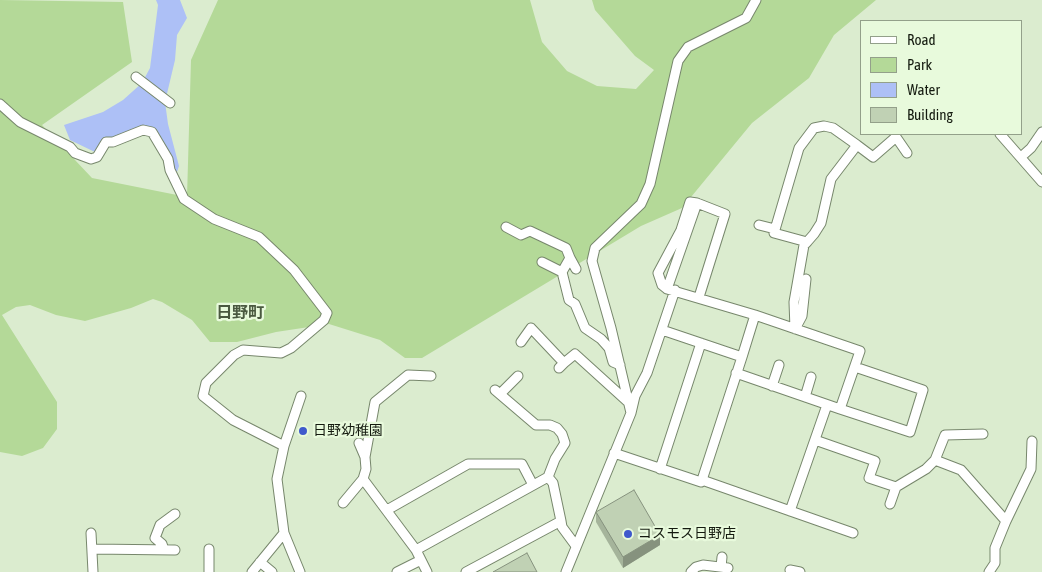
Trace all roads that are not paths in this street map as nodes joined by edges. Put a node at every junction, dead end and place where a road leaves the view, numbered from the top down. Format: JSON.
{"nodes":[{"id":1,"x":756,"y":0,"type":"edge"},
{"id":2,"x":136,"y":77,"type":"dead end"},
{"id":3,"x":170,"y":103,"type":"dead end"},
{"id":4,"x":0,"y":104,"type":"edge"},
{"id":5,"x":1042,"y":132,"type":"edge"},
{"id":6,"x":1001,"y":135,"type":"edge"},
{"id":7,"x":857,"y":146,"type":"junction"},
{"id":8,"x":907,"y":153,"type":"dead end"},
{"id":9,"x":1021,"y":157,"type":"junction"},
{"id":10,"x":1042,"y":182,"type":"edge"},
{"id":11,"x":697,"y":203,"type":"junction"},
{"id":12,"x":759,"y":225,"type":"dead end"},
{"id":13,"x":506,"y":227,"type":"dead end"},
{"id":14,"x":776,"y":229,"type":"junction"},
{"id":15,"x":807,"y":242,"type":"junction"},
{"id":16,"x":570,"y":258,"type":"junction"},
{"id":17,"x":542,"y":262,"type":"dead end"},
{"id":18,"x":576,"y":269,"type":"dead end"},
{"id":19,"x":562,"y":272,"type":"junction"},
{"id":20,"x":806,"y":279,"type":"dead end"},
{"id":21,"x":671,"y":290,"type":"junction"},
{"id":22,"x":699,"y":297,"type":"junction"},
{"id":23,"x":755,"y":315,"type":"junction"},
{"id":24,"x":795,"y":329,"type":"junction"},
{"id":25,"x":662,"y":330,"type":"junction"},
{"id":26,"x":521,"y":342,"type":"dead end"},
{"id":27,"x":701,"y":343,"type":"junction"},
{"id":28,"x":742,"y":357,"type":"junction"},
{"id":29,"x":620,"y":365,"type":"junction"},
{"id":30,"x":779,"y":365,"type":"dead end"},
{"id":31,"x":855,"y":367,"type":"junction"},
{"id":32,"x":736,"y":373,"type":"junction"},
{"id":33,"x":420,"y":376,"type":"junction"},
{"id":34,"x":431,"y":376,"type":"dead end"},
{"id":35,"x":518,"y":376,"type":"dead end"},
{"id":36,"x":811,"y":377,"type":"dead end"},
{"id":37,"x":420,"y":386,"type":"dead end"},
{"id":38,"x":772,"y":386,"type":"junction"},
{"id":39,"x":301,"y":396,"type":"dead end"},
{"id":40,"x":805,"y":397,"type":"junction"},
{"id":41,"x":629,"y":404,"type":"junction"},
{"id":42,"x":828,"y":405,"type":"junction"},
{"id":43,"x":840,"y":409,"type":"junction"},
{"id":44,"x":631,"y":413,"type":"junction"},
{"id":45,"x":983,"y":434,"type":"dead end"},
{"id":46,"x":815,"y":440,"type":"junction"},
{"id":47,"x":1032,"y":441,"type":"dead end"},
{"id":48,"x":359,"y":442,"type":"dead end"},
{"id":49,"x":284,"y":446,"type":"junction"},
{"id":50,"x":614,"y":453,"type":"junction"},
{"id":51,"x":365,"y":457,"type":"junction"},
{"id":52,"x":935,"y":460,"type":"junction"},
{"id":53,"x":660,"y":469,"type":"junction"},
{"id":54,"x":548,"y":477,"type":"junction"},
{"id":55,"x":363,"y":479,"type":"junction"},
{"id":56,"x":702,"y":480,"type":"junction"},
{"id":57,"x":533,"y":485,"type":"junction"},
{"id":58,"x":896,"y":487,"type":"junction"},
{"id":59,"x":343,"y":503,"type":"dead end"},
{"id":60,"x":890,"y":504,"type":"dead end"},
{"id":61,"x":387,"y":510,"type":"junction"},
{"id":62,"x":790,"y":511,"type":"junction"},
{"id":63,"x":175,"y":514,"type":"dead end"},
{"id":64,"x":561,"y":521,"type":"junction"},
{"id":65,"x":1006,"y":521,"type":"junction"},
{"id":66,"x":91,"y":533,"type":"dead end"},
{"id":67,"x":284,"y":533,"type":"junction"},
{"id":68,"x":853,"y":533,"type":"dead end"},
{"id":69,"x":576,"y":546,"type":"junction"},
{"id":70,"x":92,"y":549,"type":"junction"},
{"id":71,"x":209,"y":549,"type":"dead end"},
{"id":72,"x":164,"y":550,"type":"junction"},
{"id":73,"x":175,"y":550,"type":"dead end"},
{"id":74,"x":416,"y":550,"type":"junction"},
{"id":75,"x":722,"y":557,"type":"dead end"},
{"id":76,"x":421,"y":560,"type":"junction"},
{"id":77,"x":260,"y":562,"type":"junction"},
{"id":78,"x":93,"y":572,"type":"edge"},
{"id":79,"x":209,"y":572,"type":"edge"},
{"id":80,"x":252,"y":572,"type":"edge"},
{"id":81,"x":272,"y":572,"type":"edge"},
{"id":82,"x":300,"y":572,"type":"edge"},
{"id":83,"x":397,"y":572,"type":"edge"},
{"id":84,"x":428,"y":572,"type":"edge"},
{"id":85,"x":466,"y":572,"type":"edge"},
{"id":86,"x":566,"y":572,"type":"edge"},
{"id":87,"x":691,"y":572,"type":"edge"},
{"id":88,"x":989,"y":572,"type":"edge"}],
"edges":[{"from":1,"to":29,"type":"street"},
{"from":2,"to":3,"type":"street"},
{"from":4,"to":49,"type":"street"},
{"from":5,"to":9,"type":"street"},
{"from":6,"to":9,"type":"street"},
{"from":7,"to":8,"type":"street"},
{"from":7,"to":14,"type":"street"},
{"from":7,"to":15,"type":"street"},
{"from":9,"to":10,"type":"street"},
{"from":11,"to":21,"type":"street"},
{"from":11,"to":21,"type":"street"},
{"from":11,"to":22,"type":"street"},
{"from":12,"to":14,"type":"street"},
{"from":13,"to":16,"type":"street"},
{"from":14,"to":15,"type":"street"},
{"from":15,"to":24,"type":"street"},
{"from":16,"to":18,"type":"street"},
{"from":16,"to":19,"type":"street"},
{"from":17,"to":19,"type":"street"},
{"from":19,"to":29,"type":"street"},
{"from":20,"to":24,"type":"street"},
{"from":21,"to":22,"type":"street"},
{"from":21,"to":25,"type":"street"},
{"from":22,"to":23,"type":"street"},
{"from":23,"to":24,"type":"street"},
{"from":23,"to":28,"type":"street"},
{"from":24,"to":31,"type":"street"},
{"from":25,"to":27,"type":"street"},
{"from":25,"to":44,"type":"street"},
{"from":26,"to":41,"type":"street"},
{"from":27,"to":28,"type":"street"},
{"from":27,"to":53,"type":"street"},
{"from":28,"to":32,"type":"street"},
{"from":29,"to":41,"type":"street"},
{"from":30,"to":38,"type":"street"},
{"from":31,"to":43,"type":"street"},
{"from":31,"to":43,"type":"street"},
{"from":32,"to":38,"type":"street"},
{"from":32,"to":56,"type":"street"},
{"from":33,"to":34,"type":"street"},
{"from":33,"to":37,"type":"street"},
{"from":33,"to":51,"type":"street"},
{"from":35,"to":54,"type":"street"},
{"from":36,"to":40,"type":"street"},
{"from":38,"to":40,"type":"street"},
{"from":39,"to":49,"type":"street"},
{"from":40,"to":42,"type":"street"},
{"from":41,"to":44,"type":"street"},
{"from":42,"to":43,"type":"street"},
{"from":42,"to":46,"type":"street"},
{"from":44,"to":50,"type":"street"},
{"from":45,"to":52,"type":"street"},
{"from":46,"to":58,"type":"street"},
{"from":46,"to":62,"type":"street"},
{"from":47,"to":65,"type":"street"},
{"from":48,"to":51,"type":"street"},
{"from":49,"to":67,"type":"street"},
{"from":50,"to":53,"type":"street"},
{"from":50,"to":69,"type":"street"},
{"from":51,"to":55,"type":"street"},
{"from":52,"to":58,"type":"street"},
{"from":52,"to":65,"type":"street"},
{"from":53,"to":56,"type":"street"},
{"from":54,"to":57,"type":"street"},
{"from":54,"to":64,"type":"street"},
{"from":55,"to":59,"type":"street"},
{"from":55,"to":61,"type":"street"},
{"from":56,"to":62,"type":"street"},
{"from":57,"to":61,"type":"street"},
{"from":57,"to":74,"type":"street"},
{"from":58,"to":60,"type":"street"},
{"from":61,"to":74,"type":"street"},
{"from":62,"to":68,"type":"street"},
{"from":63,"to":72,"type":"street"},
{"from":64,"to":69,"type":"street"},
{"from":64,"to":85,"type":"street"},
{"from":65,"to":88,"type":"street"},
{"from":66,"to":70,"type":"street"},
{"from":67,"to":77,"type":"street"},
{"from":67,"to":82,"type":"street"},
{"from":69,"to":86,"type":"street"},
{"from":70,"to":72,"type":"street"},
{"from":70,"to":78,"type":"street"},
{"from":71,"to":79,"type":"street"},
{"from":72,"to":73,"type":"street"},
{"from":74,"to":76,"type":"street"},
{"from":75,"to":87,"type":"street"},
{"from":76,"to":83,"type":"street"},
{"from":76,"to":84,"type":"street"},
{"from":77,"to":80,"type":"street"},
{"from":77,"to":81,"type":"street"}]}
